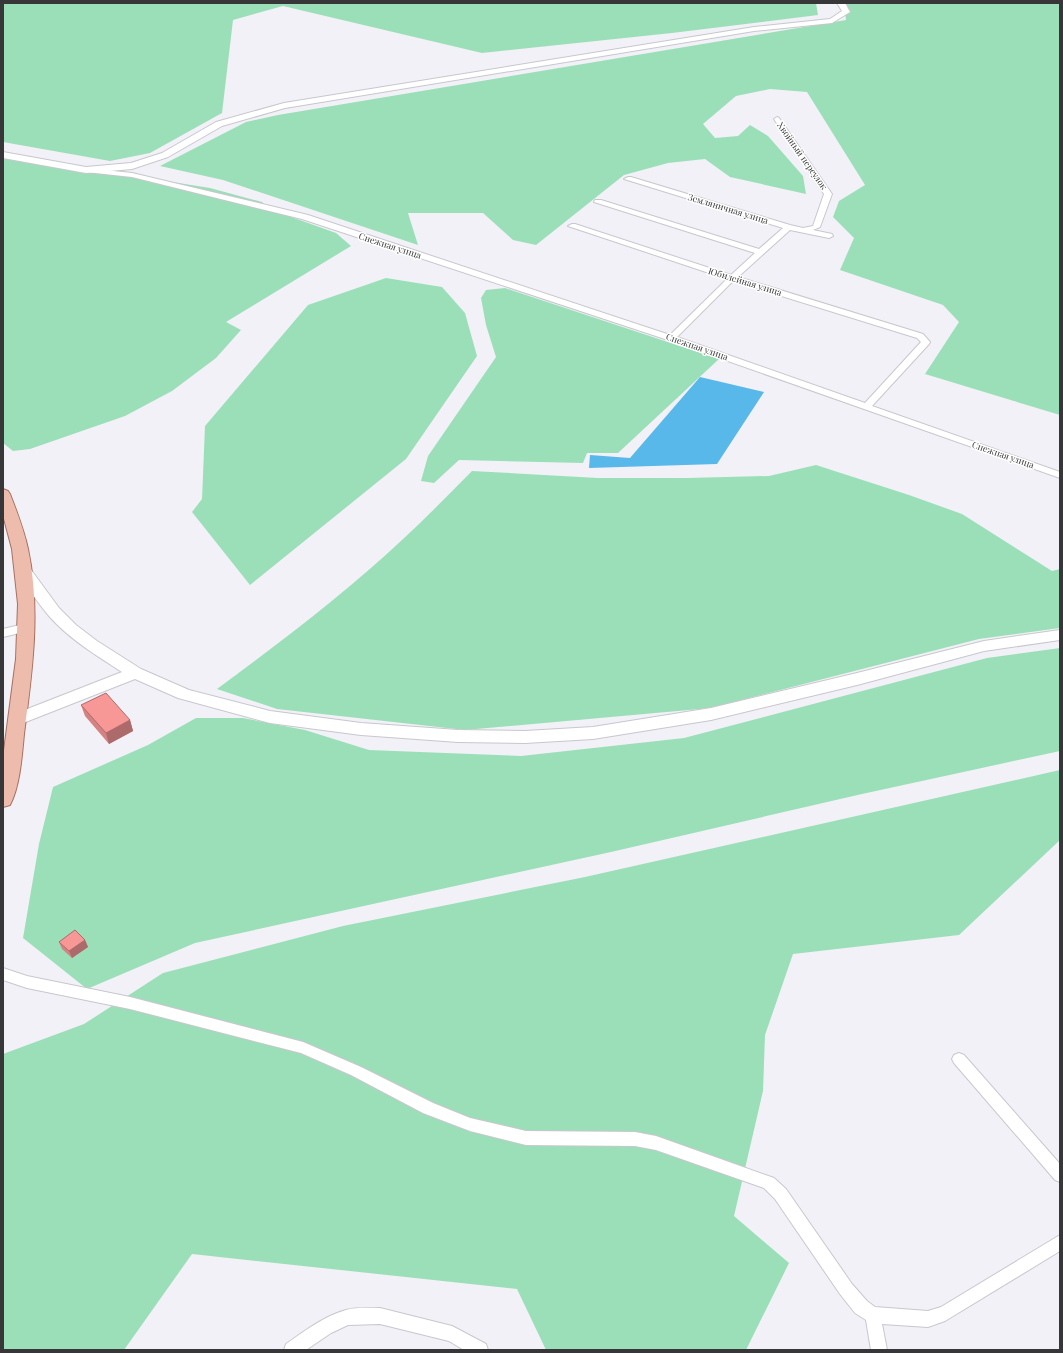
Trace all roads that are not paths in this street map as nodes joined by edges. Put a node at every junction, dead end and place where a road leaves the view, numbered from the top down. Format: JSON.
{"nodes":[{"id":1,"x":841,"y":3,"type":"edge"},
{"id":2,"x":776,"y":120,"type":"dead end"},
{"id":3,"x":3,"y":155,"type":"edge"},
{"id":4,"x":86,"y":170,"type":"junction"},
{"id":5,"x":628,"y":179,"type":"dead end"},
{"id":6,"x":598,"y":202,"type":"dead end"},
{"id":7,"x":572,"y":226,"type":"dead end"},
{"id":8,"x":788,"y":227,"type":"junction"},
{"id":9,"x":804,"y":230,"type":"junction"},
{"id":10,"x":829,"y":236,"type":"dead end"},
{"id":11,"x":761,"y":252,"type":"junction"},
{"id":12,"x":732,"y":278,"type":"junction"},
{"id":13,"x":671,"y":338,"type":"junction"},
{"id":14,"x":866,"y":407,"type":"junction"},
{"id":15,"x":1059,"y":474,"type":"edge"},
{"id":16,"x":3,"y":494,"type":"edge"},
{"id":17,"x":24,"y":570,"type":"junction"},
{"id":18,"x":28,"y":627,"type":"junction"},
{"id":19,"x":3,"y":633,"type":"edge"},
{"id":20,"x":1060,"y":635,"type":"edge"},
{"id":21,"x":136,"y":673,"type":"junction"},
{"id":22,"x":18,"y":719,"type":"junction"},
{"id":23,"x":3,"y":800,"type":"edge"},
{"id":24,"x":3,"y":974,"type":"edge"},
{"id":25,"x":959,"y":1059,"type":"dead end"},
{"id":26,"x":1060,"y":1175,"type":"edge"},
{"id":27,"x":1060,"y":1242,"type":"edge"},
{"id":28,"x":873,"y":1315,"type":"junction"},
{"id":29,"x":292,"y":1350,"type":"edge"},
{"id":30,"x":480,"y":1350,"type":"edge"},
{"id":31,"x":879,"y":1350,"type":"edge"}],
"edges":[{"from":1,"to":4,"type":"street"},
{"from":2,"to":9,"type":"street","name":"Хвойный переулок"},
{"from":3,"to":4,"type":"street"},
{"from":4,"to":13,"type":"street","name":"Снежная улица"},
{"from":5,"to":8,"type":"street","name":"Земляничная улица"},
{"from":6,"to":11,"type":"street"},
{"from":7,"to":12,"type":"street","name":"Юбилейная улица"},
{"from":8,"to":9,"type":"street","name":"Земляничная улица"},
{"from":8,"to":11,"type":"street"},
{"from":9,"to":10,"type":"street","name":"Земляничная улица"},
{"from":11,"to":12,"type":"street"},
{"from":12,"to":13,"type":"street"},
{"from":12,"to":14,"type":"street","name":"Юбилейная улица"},
{"from":13,"to":14,"type":"street","name":"Снежная улица"},
{"from":14,"to":15,"type":"street","name":"Снежная улица"},
{"from":16,"to":17,"type":"main road"},
{"from":17,"to":18,"type":"main road"},
{"from":17,"to":21,"type":"main road"},
{"from":18,"to":19,"type":"street"},
{"from":18,"to":22,"type":"main road"},
{"from":20,"to":21,"type":"main road"},
{"from":21,"to":22,"type":"main road"},
{"from":22,"to":23,"type":"main road"},
{"from":24,"to":28,"type":"street"},
{"from":25,"to":26,"type":"street"},
{"from":27,"to":28,"type":"street"},
{"from":28,"to":31,"type":"street"},
{"from":29,"to":30,"type":"street"}]}
